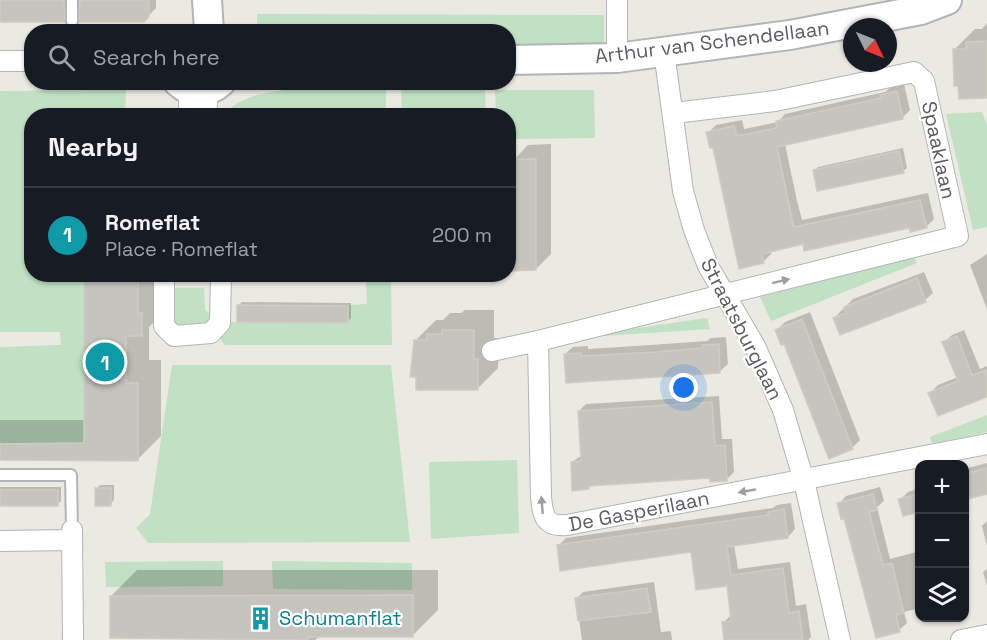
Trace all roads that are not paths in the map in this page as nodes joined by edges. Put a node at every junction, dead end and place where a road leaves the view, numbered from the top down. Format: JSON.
{"nodes":[{"id":1,"x":72,"y":0,"type":"edge"},
{"id":2,"x":190,"y":0,"type":"edge"},
{"id":3,"x":207,"y":0,"type":"edge"},
{"id":4,"x":617,"y":0,"type":"edge"},
{"id":5,"x":947,"y":0,"type":"edge"},
{"id":6,"x":918,"y":5,"type":"edge"},
{"id":7,"x":72,"y":21,"type":"dead end"},
{"id":8,"x":190,"y":24,"type":"edge"},
{"id":9,"x":208,"y":24,"type":"edge"},
{"id":10,"x":664,"y":52,"type":"junction"},
{"id":11,"x":617,"y":58,"type":"junction"},
{"id":12,"x":516,"y":60,"type":"edge"},
{"id":13,"x":0,"y":61,"type":"edge"},
{"id":14,"x":24,"y":61,"type":"edge"},
{"id":15,"x":674,"y":114,"type":"junction"},
{"id":16,"x":164,"y":282,"type":"edge"},
{"id":17,"x":221,"y":282,"type":"edge"},
{"id":18,"x":724,"y":295,"type":"junction"},
{"id":19,"x":538,"y":341,"type":"junction"},
{"id":20,"x":492,"y":351,"type":"dead end"},
{"id":21,"x":987,"y":444,"type":"edge"},
{"id":22,"x":0,"y":475,"type":"edge"},
{"id":23,"x":804,"y":481,"type":"junction"},
{"id":24,"x":72,"y":535,"type":"junction"},
{"id":25,"x":0,"y":541,"type":"edge"},
{"id":26,"x":987,"y":635,"type":"edge"},
{"id":27,"x":73,"y":640,"type":"edge"},
{"id":28,"x":840,"y":640,"type":"edge"},
{"id":29,"x":961,"y":640,"type":"edge"}],
"edges":[{"from":1,"to":7,"type":"lane"},
{"from":2,"to":8,"type":"street"},
{"from":3,"to":9,"type":"street"},
{"from":4,"to":11,"type":"street"},
{"from":5,"to":6,"type":"street","name":"Arthur van Schendellaan"},
{"from":6,"to":10,"type":"street","name":"Arthur van Schendellaan"},
{"from":10,"to":11,"type":"street","name":"Arthur van Schendellaan"},
{"from":10,"to":15,"type":"street","name":"Straatsburglaan"},
{"from":11,"to":12,"type":"street","name":"Arthur van Schendellaan"},
{"from":13,"to":14,"type":"street"},
{"from":15,"to":18,"type":"street","name":"Straatsburglaan"},
{"from":18,"to":15,"type":"street","name":"Spaaklaan","one_way":true},
{"from":16,"to":17,"type":"street"},
{"from":18,"to":19,"type":"street"},
{"from":18,"to":23,"type":"street","name":"Straatsburglaan"},
{"from":19,"to":20,"type":"street"},
{"from":23,"to":19,"type":"street","name":"De Gasperilaan","one_way":true},
{"from":21,"to":23,"type":"street"},
{"from":22,"to":24,"type":"lane"},
{"from":23,"to":28,"type":"street","name":"Straatsburglaan"},
{"from":24,"to":25,"type":"street"},
{"from":24,"to":27,"type":"street"},
{"from":26,"to":29,"type":"street"}]}
